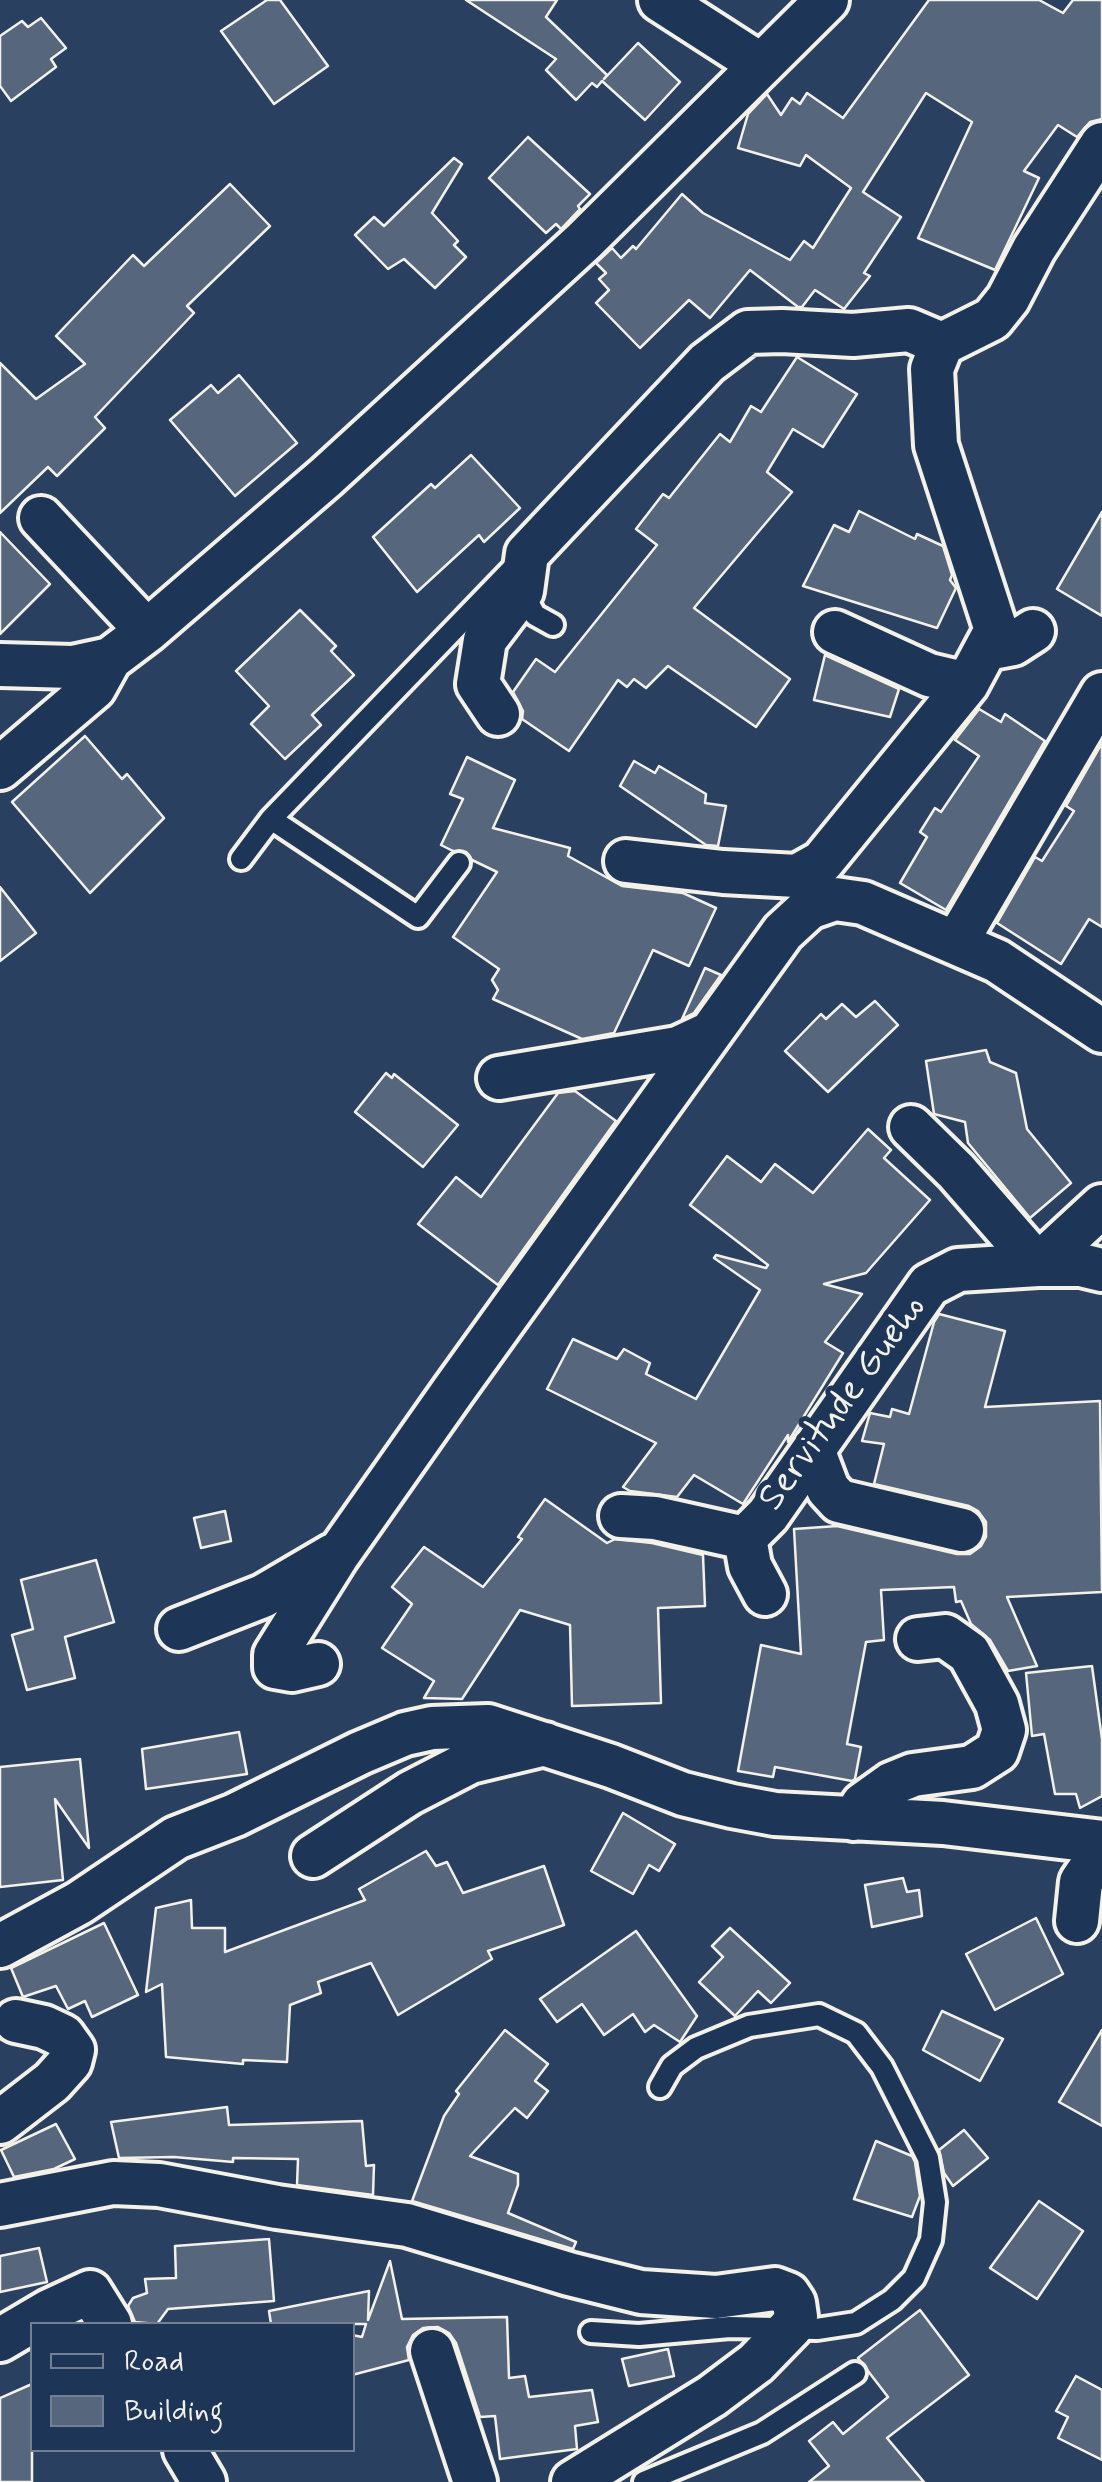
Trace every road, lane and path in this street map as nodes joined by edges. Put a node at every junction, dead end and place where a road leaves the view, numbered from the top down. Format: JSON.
{"nodes":[{"id":1,"x":660,"y":0,"type":"edge"},
{"id":2,"x":827,"y":0,"type":"edge"},
{"id":3,"x":761,"y":65,"type":"junction"},
{"id":4,"x":1102,"y":144,"type":"edge"},
{"id":5,"x":942,"y":344,"type":"junction"},
{"id":6,"x":42,"y":518,"type":"dead end"},
{"id":7,"x":524,"y":572,"type":"junction"},
{"id":8,"x":553,"y":625,"type":"dead end"},
{"id":9,"x":147,"y":631,"type":"junction"},
{"id":10,"x":1034,"y":631,"type":"dead end"},
{"id":11,"x":836,"y":632,"type":"dead end"},
{"id":12,"x":110,"y":659,"type":"junction"},
{"id":13,"x":0,"y":665,"type":"edge"},
{"id":14,"x":977,"y":666,"type":"junction"},
{"id":15,"x":1102,"y":694,"type":"edge"},
{"id":16,"x":498,"y":714,"type":"dead end"},
{"id":17,"x":0,"y":768,"type":"edge"},
{"id":18,"x":271,"y":819,"type":"junction"},
{"id":19,"x":241,"y":859,"type":"dead end"},
{"id":20,"x":626,"y":861,"type":"dead end"},
{"id":21,"x":459,"y":863,"type":"dead end"},
{"id":22,"x":956,"y":943,"type":"junction"},
{"id":23,"x":1102,"y":1031,"type":"edge"},
{"id":24,"x":710,"y":1033,"type":"junction"},
{"id":25,"x":499,"y":1078,"type":"dead end"},
{"id":26,"x":911,"y":1127,"type":"dead end"},
{"id":27,"x":1102,"y":1206,"type":"edge"},
{"id":28,"x":1102,"y":1246,"type":"edge"},
{"id":29,"x":1038,"y":1265,"type":"junction"},
{"id":30,"x":1102,"y":1270,"type":"edge"},
{"id":31,"x":814,"y":1452,"type":"junction"},
{"id":32,"x":622,"y":1516,"type":"dead end"},
{"id":33,"x":962,"y":1530,"type":"dead end"},
{"id":34,"x":745,"y":1538,"type":"junction"},
{"id":35,"x":342,"y":1550,"type":"junction"},
{"id":36,"x":764,"y":1594,"type":"dead end"},
{"id":37,"x":179,"y":1629,"type":"dead end"},
{"id":38,"x":918,"y":1638,"type":"dead end"},
{"id":39,"x":318,"y":1664,"type":"dead end"},
{"id":40,"x":545,"y":1744,"type":"junction"},
{"id":41,"x":854,"y":1818,"type":"junction"},
{"id":42,"x":1102,"y":1842,"type":"edge"},
{"id":43,"x":1102,"y":1852,"type":"edge"},
{"id":44,"x":312,"y":1856,"type":"dead end"},
{"id":45,"x":1077,"y":1921,"type":"dead end"},
{"id":46,"x":0,"y":1946,"type":"edge"},
{"id":47,"x":16,"y":2021,"type":"dead end"},
{"id":48,"x":660,"y":2086,"type":"dead end"},
{"id":49,"x":0,"y":2122,"type":"edge"},
{"id":50,"x":0,"y":2205,"type":"edge"},
{"id":51,"x":30,"y":2322,"type":"edge"},
{"id":52,"x":30,"y":2322,"type":"edge"},
{"id":53,"x":109,"y":2322,"type":"edge"},
{"id":54,"x":791,"y":2327,"type":"junction"},
{"id":55,"x":591,"y":2332,"type":"dead end"},
{"id":56,"x":0,"y":2340,"type":"edge"},
{"id":57,"x":432,"y":2351,"type":"dead end"},
{"id":58,"x":855,"y":2373,"type":"dead end"},
{"id":59,"x":186,"y":2452,"type":"edge"},
{"id":60,"x":204,"y":2482,"type":"edge"},
{"id":61,"x":475,"y":2482,"type":"edge"},
{"id":62,"x":573,"y":2482,"type":"edge"},
{"id":63,"x":644,"y":2482,"type":"edge"}],
"edges":[{"from":1,"to":3,"type":"street"},
{"from":2,"to":3,"type":"street"},
{"from":3,"to":9,"type":"street"},
{"from":4,"to":5,"type":"street"},
{"from":5,"to":7,"type":"street"},
{"from":5,"to":14,"type":"street"},
{"from":6,"to":9,"type":"street"},
{"from":7,"to":8,"type":"lane"},
{"from":7,"to":16,"type":"street"},
{"from":7,"to":18,"type":"lane"},
{"from":9,"to":12,"type":"street"},
{"from":10,"to":14,"type":"street"},
{"from":11,"to":14,"type":"street"},
{"from":12,"to":13,"type":"street"},
{"from":12,"to":17,"type":"street"},
{"from":14,"to":20,"type":"street"},
{"from":15,"to":22,"type":"street"},
{"from":18,"to":19,"type":"lane"},
{"from":18,"to":21,"type":"lane"},
{"from":22,"to":23,"type":"street"},
{"from":22,"to":24,"type":"street"},
{"from":24,"to":25,"type":"street"},
{"from":24,"to":35,"type":"street"},
{"from":26,"to":29,"type":"street"},
{"from":27,"to":29,"type":"street"},
{"from":28,"to":29,"type":"street"},
{"from":29,"to":30,"type":"street"},
{"from":29,"to":31,"type":"street","name":"Servitude Gueho"},
{"from":31,"to":33,"type":"street"},
{"from":31,"to":34,"type":"street","name":"Servitude Gueho"},
{"from":32,"to":34,"type":"street"},
{"from":34,"to":36,"type":"street"},
{"from":35,"to":37,"type":"street"},
{"from":35,"to":39,"type":"street"},
{"from":38,"to":41,"type":"street"},
{"from":40,"to":41,"type":"street"},
{"from":40,"to":44,"type":"street"},
{"from":40,"to":46,"type":"street"},
{"from":41,"to":42,"type":"street"},
{"from":43,"to":45,"type":"street"},
{"from":47,"to":49,"type":"street"},
{"from":48,"to":54,"type":"lane"},
{"from":50,"to":54,"type":"street"},
{"from":51,"to":53,"type":"street"},
{"from":52,"to":56,"type":"street"},
{"from":54,"to":55,"type":"lane"},
{"from":54,"to":62,"type":"street"},
{"from":57,"to":61,"type":"street"},
{"from":58,"to":63,"type":"lane"},
{"from":59,"to":60,"type":"street"}]}
